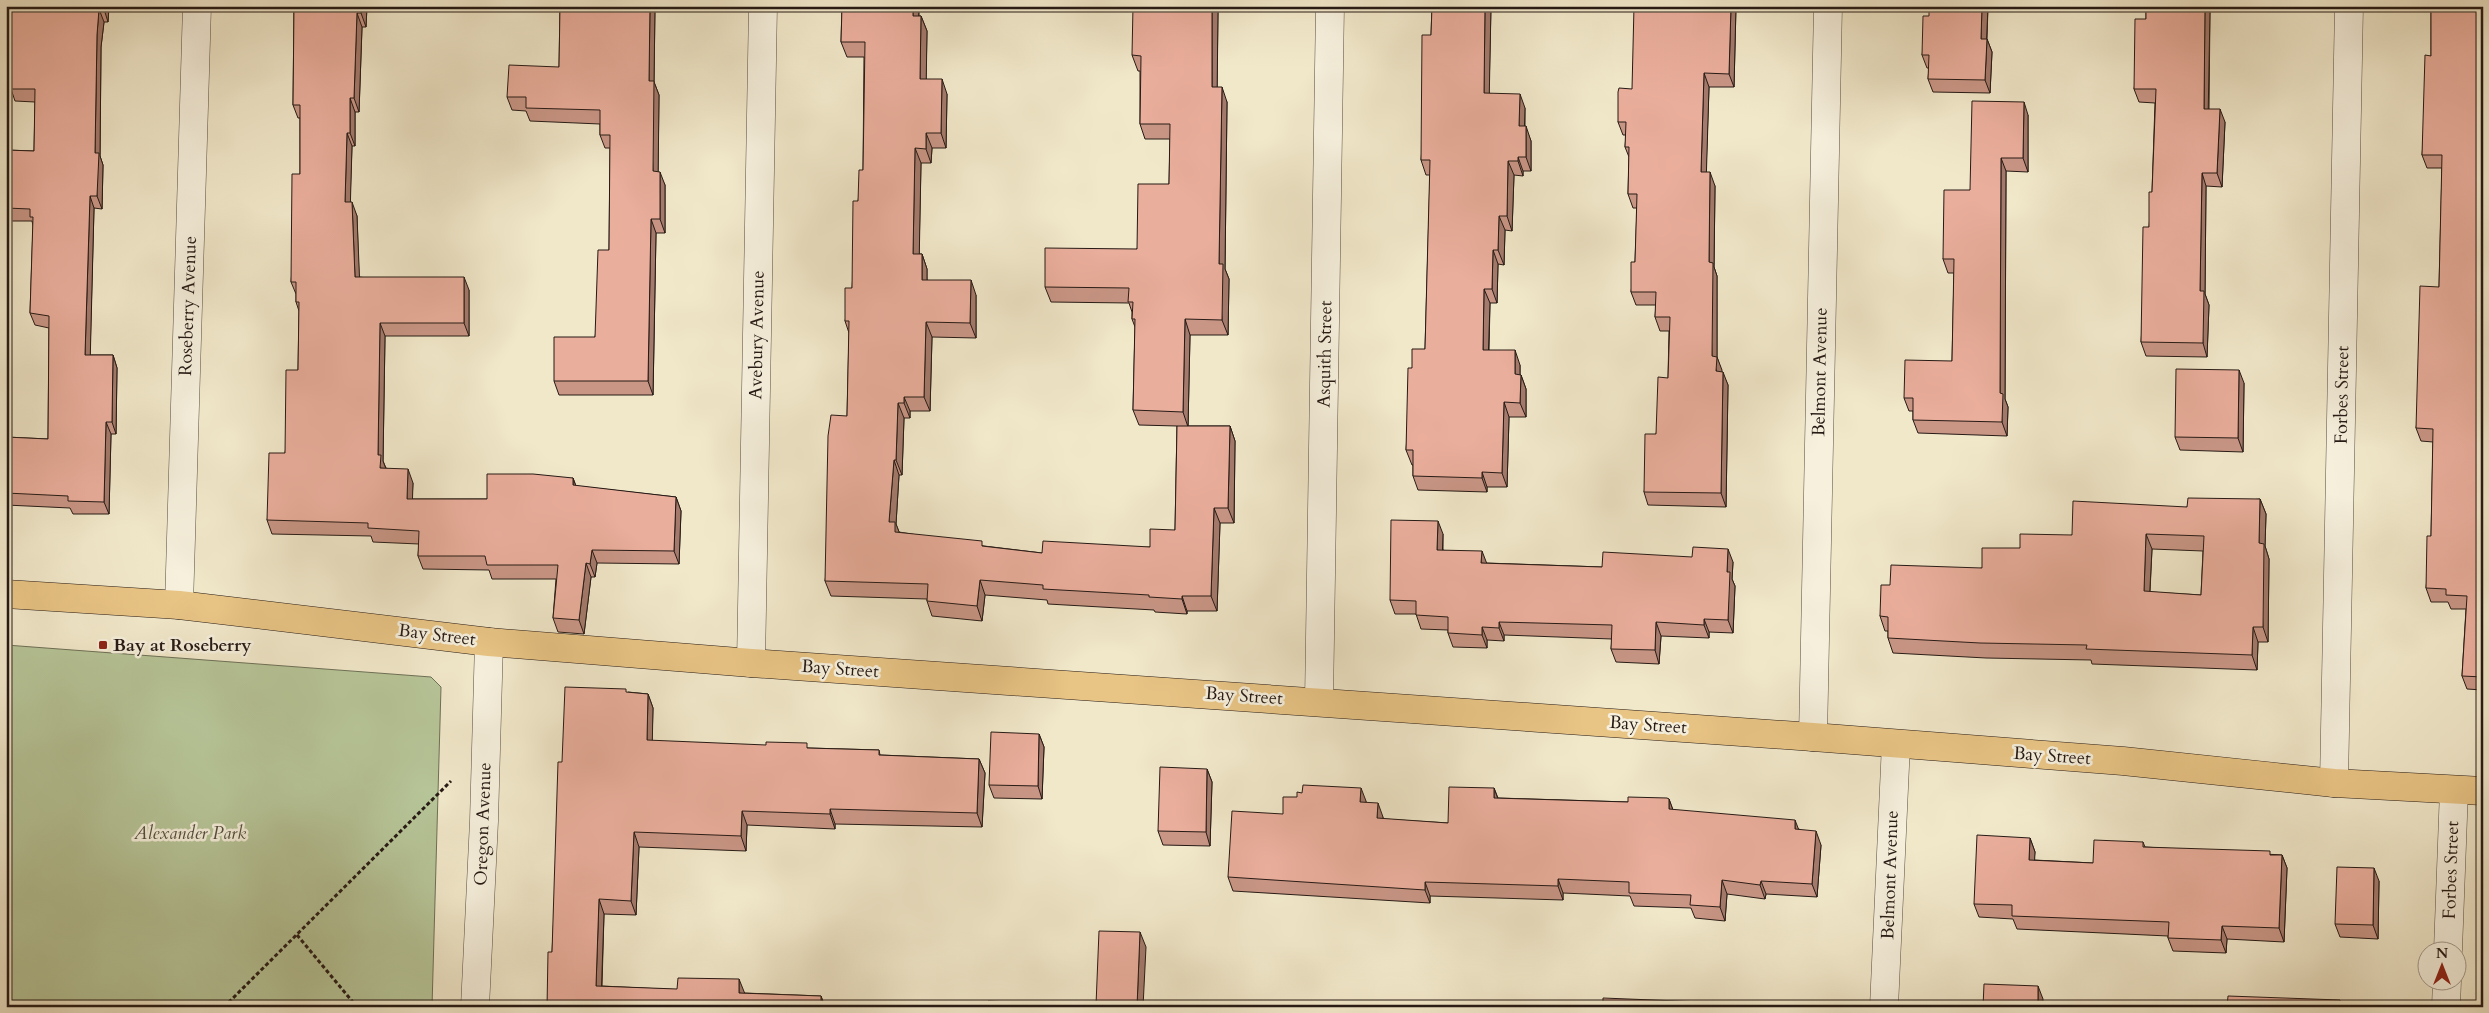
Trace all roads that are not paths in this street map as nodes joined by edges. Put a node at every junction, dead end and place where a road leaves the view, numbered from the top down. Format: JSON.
{"nodes":[{"id":1,"x":197,"y":6,"type":"edge"},
{"id":2,"x":763,"y":6,"type":"edge"},
{"id":3,"x":1330,"y":6,"type":"edge"},
{"id":4,"x":1828,"y":6,"type":"edge"},
{"id":5,"x":2349,"y":6,"type":"edge"},
{"id":6,"x":6,"y":594,"type":"edge"},
{"id":7,"x":179,"y":605,"type":"junction"},
{"id":8,"x":489,"y":642,"type":"junction"},
{"id":9,"x":751,"y":663,"type":"junction"},
{"id":10,"x":1319,"y":702,"type":"junction"},
{"id":11,"x":1813,"y":737,"type":"junction"},
{"id":12,"x":1896,"y":744,"type":"junction"},
{"id":13,"x":2334,"y":783,"type":"junction"},
{"id":14,"x":2454,"y":790,"type":"junction"},
{"id":15,"x":2483,"y":792,"type":"edge"},
{"id":16,"x":2448,"y":940,"type":"edge"},
{"id":17,"x":2447,"y":990,"type":"edge"},
{"id":18,"x":475,"y":1007,"type":"edge"},
{"id":19,"x":1884,"y":1007,"type":"edge"},
{"id":20,"x":2446,"y":1007,"type":"edge"}],
"edges":[{"from":1,"to":7,"type":"street","name":"Roseberry Avenue"},
{"from":2,"to":9,"type":"street","name":"Avebury Avenue"},
{"from":3,"to":10,"type":"street","name":"Asquith Street"},
{"from":4,"to":11,"type":"street","name":"Belmont Avenue"},
{"from":5,"to":13,"type":"street","name":"Forbes Street"},
{"from":6,"to":7,"type":"main road","name":"Bay Street"},
{"from":7,"to":8,"type":"main road","name":"Bay Street"},
{"from":8,"to":9,"type":"main road","name":"Bay Street"},
{"from":8,"to":18,"type":"street","name":"Oregon Avenue"},
{"from":9,"to":10,"type":"main road","name":"Bay Street"},
{"from":10,"to":11,"type":"main road","name":"Bay Street"},
{"from":11,"to":12,"type":"main road","name":"Bay Street"},
{"from":12,"to":13,"type":"main road","name":"Bay Street"},
{"from":12,"to":19,"type":"street","name":"Belmont Avenue"},
{"from":13,"to":14,"type":"main road","name":"Bay Street"},
{"from":14,"to":15,"type":"main road","name":"Bay Street"},
{"from":14,"to":16,"type":"street","name":"Forbes Street"},
{"from":17,"to":20,"type":"street"}]}
